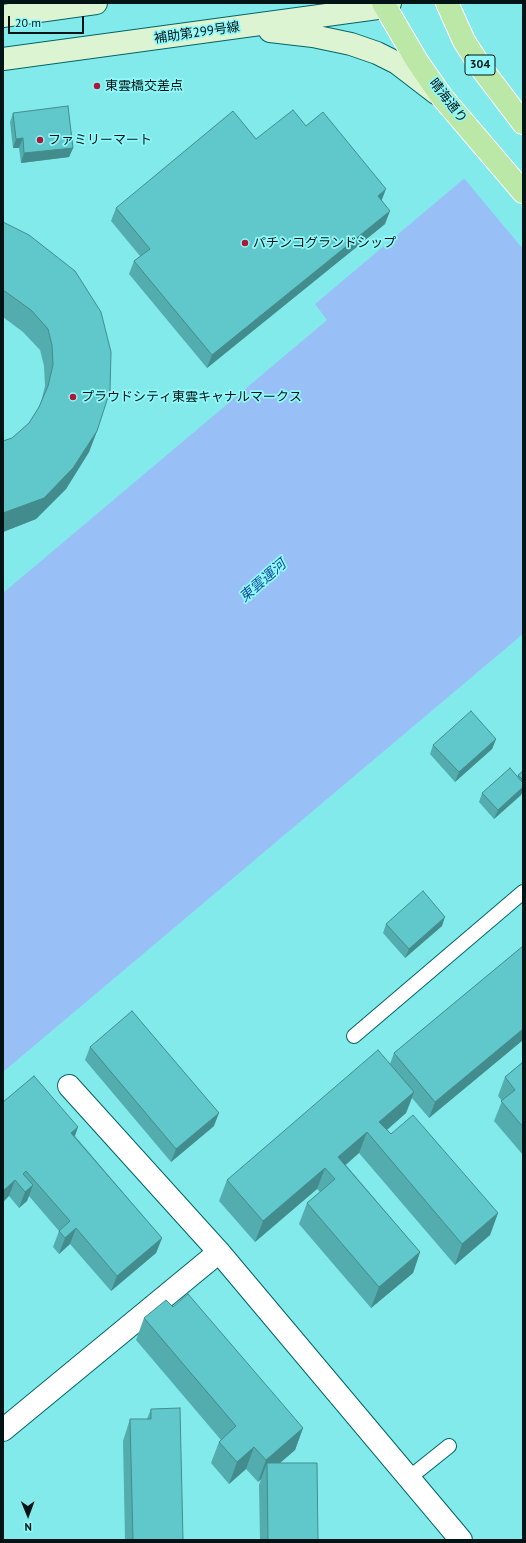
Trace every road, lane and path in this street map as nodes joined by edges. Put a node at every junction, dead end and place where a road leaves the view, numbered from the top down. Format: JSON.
{"nodes":[{"id":1,"x":96,"y":3,"type":"edge"},
{"id":2,"x":446,"y":3,"type":"edge"},
{"id":3,"x":386,"y":4,"type":"edge"},
{"id":4,"x":3,"y":16,"type":"edge"},
{"id":5,"x":220,"y":29,"type":"junction"},
{"id":6,"x":3,"y":59,"type":"edge"},
{"id":7,"x":442,"y":97,"type":"junction"},
{"id":8,"x":522,"y":122,"type":"edge"},
{"id":9,"x":523,"y":192,"type":"edge"},
{"id":10,"x":523,"y":892,"type":"edge"},
{"id":11,"x":354,"y":1036,"type":"dead end"},
{"id":12,"x":69,"y":1086,"type":"dead end"},
{"id":13,"x":219,"y":1252,"type":"junction"},
{"id":14,"x":3,"y":1430,"type":"edge"},
{"id":15,"x":449,"y":1446,"type":"dead end"},
{"id":16,"x":409,"y":1478,"type":"junction"},
{"id":17,"x":461,"y":1540,"type":"edge"}],
"edges":[{"from":1,"to":4,"type":"street"},
{"from":2,"to":8,"type":"main road","number":"304"},
{"from":3,"to":5,"type":"street","name":"補助第299号線"},
{"from":3,"to":7,"type":"main road","name":"晴海通り"},
{"from":5,"to":6,"type":"street","name":"補助第299号線"},
{"from":5,"to":7,"type":"street"},
{"from":7,"to":9,"type":"main road","name":"晴海通り"},
{"from":10,"to":11,"type":"lane"},
{"from":12,"to":13,"type":"street"},
{"from":13,"to":14,"type":"street"},
{"from":13,"to":16,"type":"street"},
{"from":15,"to":16,"type":"lane"},
{"from":16,"to":17,"type":"street"}]}
